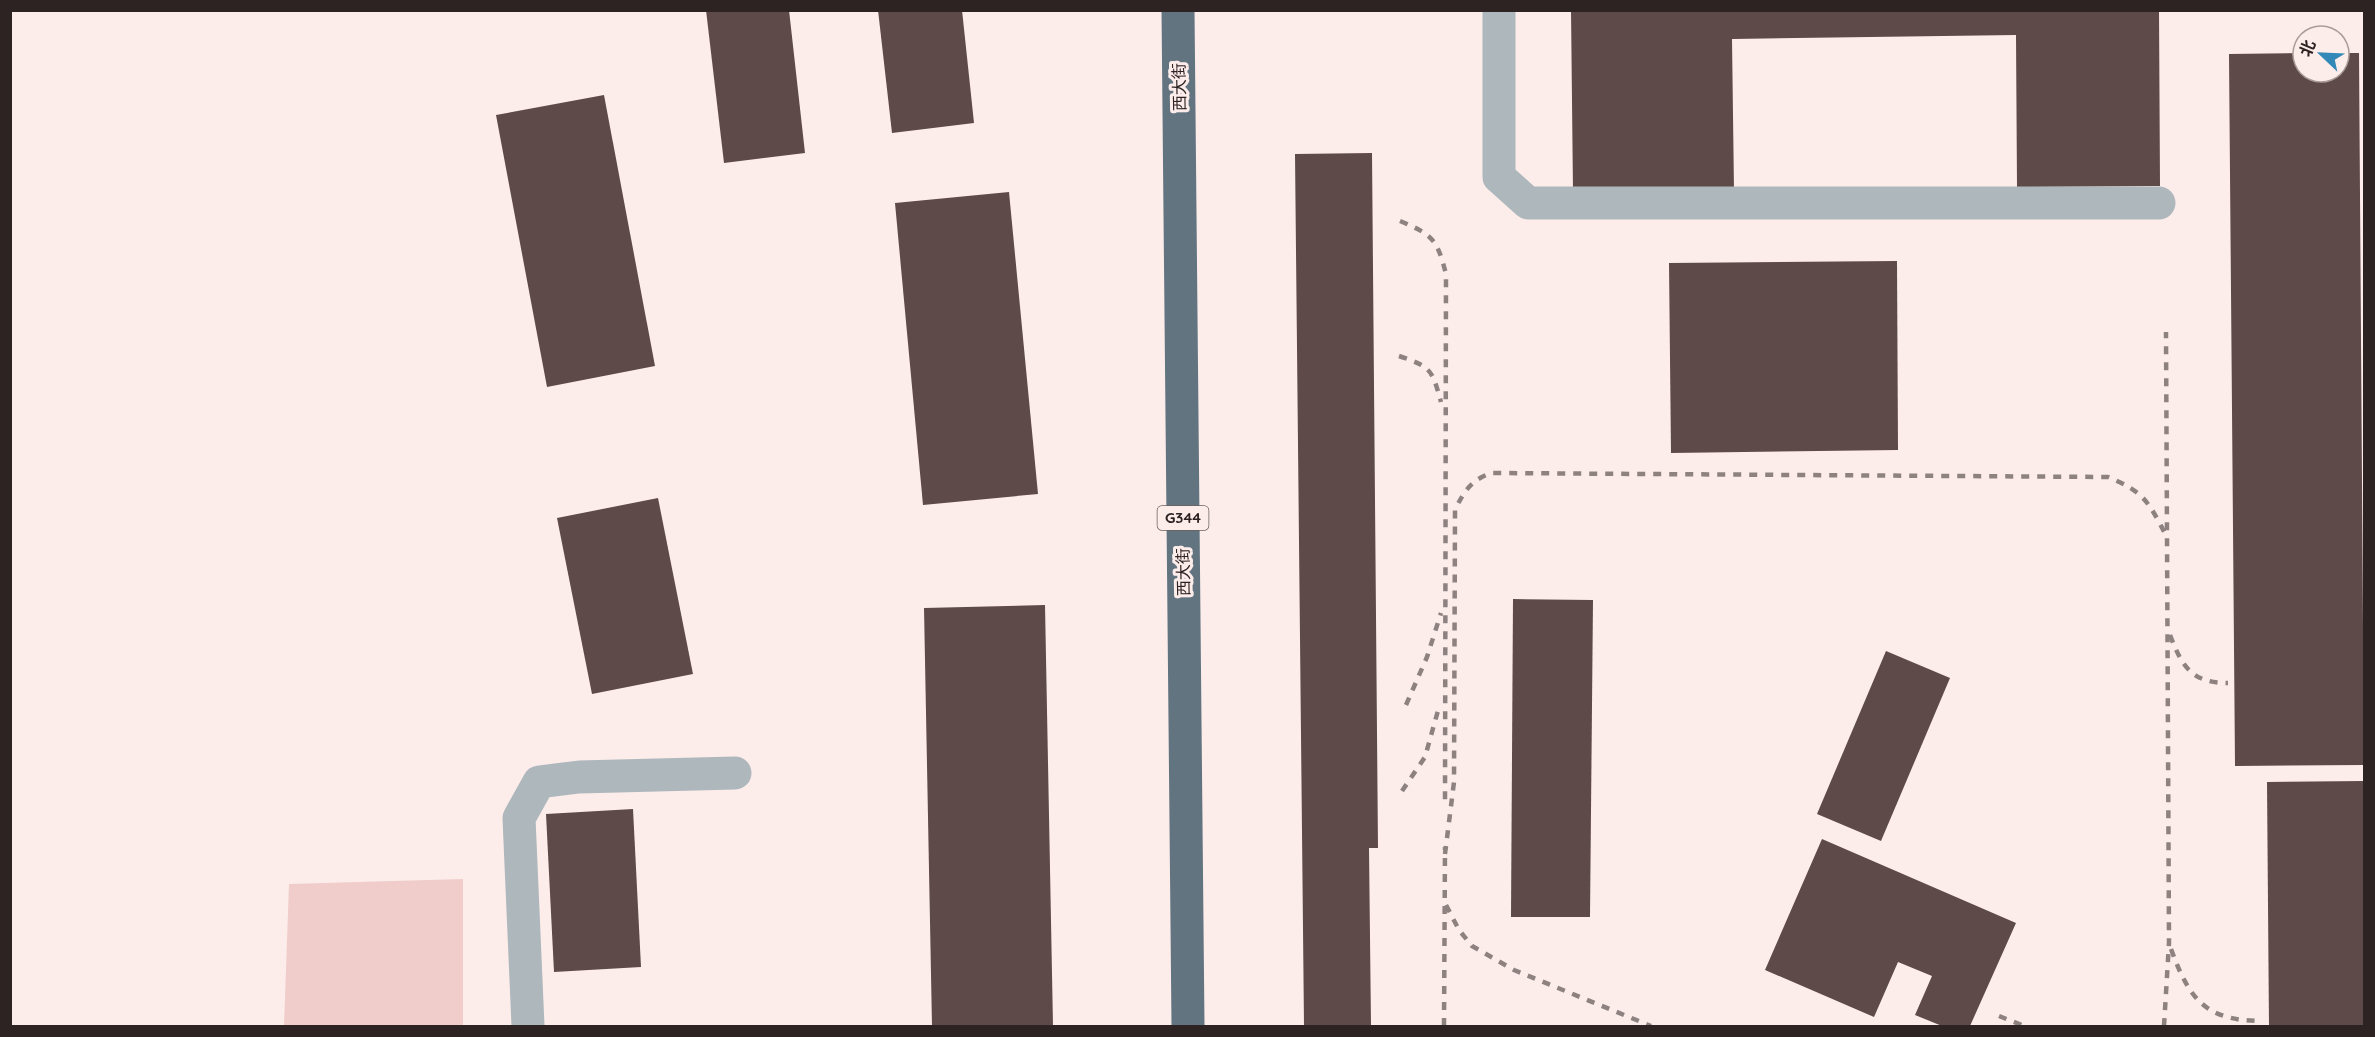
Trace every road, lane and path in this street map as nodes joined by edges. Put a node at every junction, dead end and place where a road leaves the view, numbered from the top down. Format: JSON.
{"nodes":[{"id":1,"x":1178,"y":10,"type":"edge"},
{"id":2,"x":1499,"y":10,"type":"edge"},
{"id":3,"x":2159,"y":203,"type":"dead end"},
{"id":4,"x":735,"y":773,"type":"dead end"},
{"id":5,"x":528,"y":1026,"type":"edge"},
{"id":6,"x":1188,"y":1026,"type":"edge"}],
"edges":[{"from":1,"to":6,"type":"highway","name":"西大街","number":"G344"},
{"from":2,"to":3,"type":"street"},
{"from":4,"to":5,"type":"street"}]}
